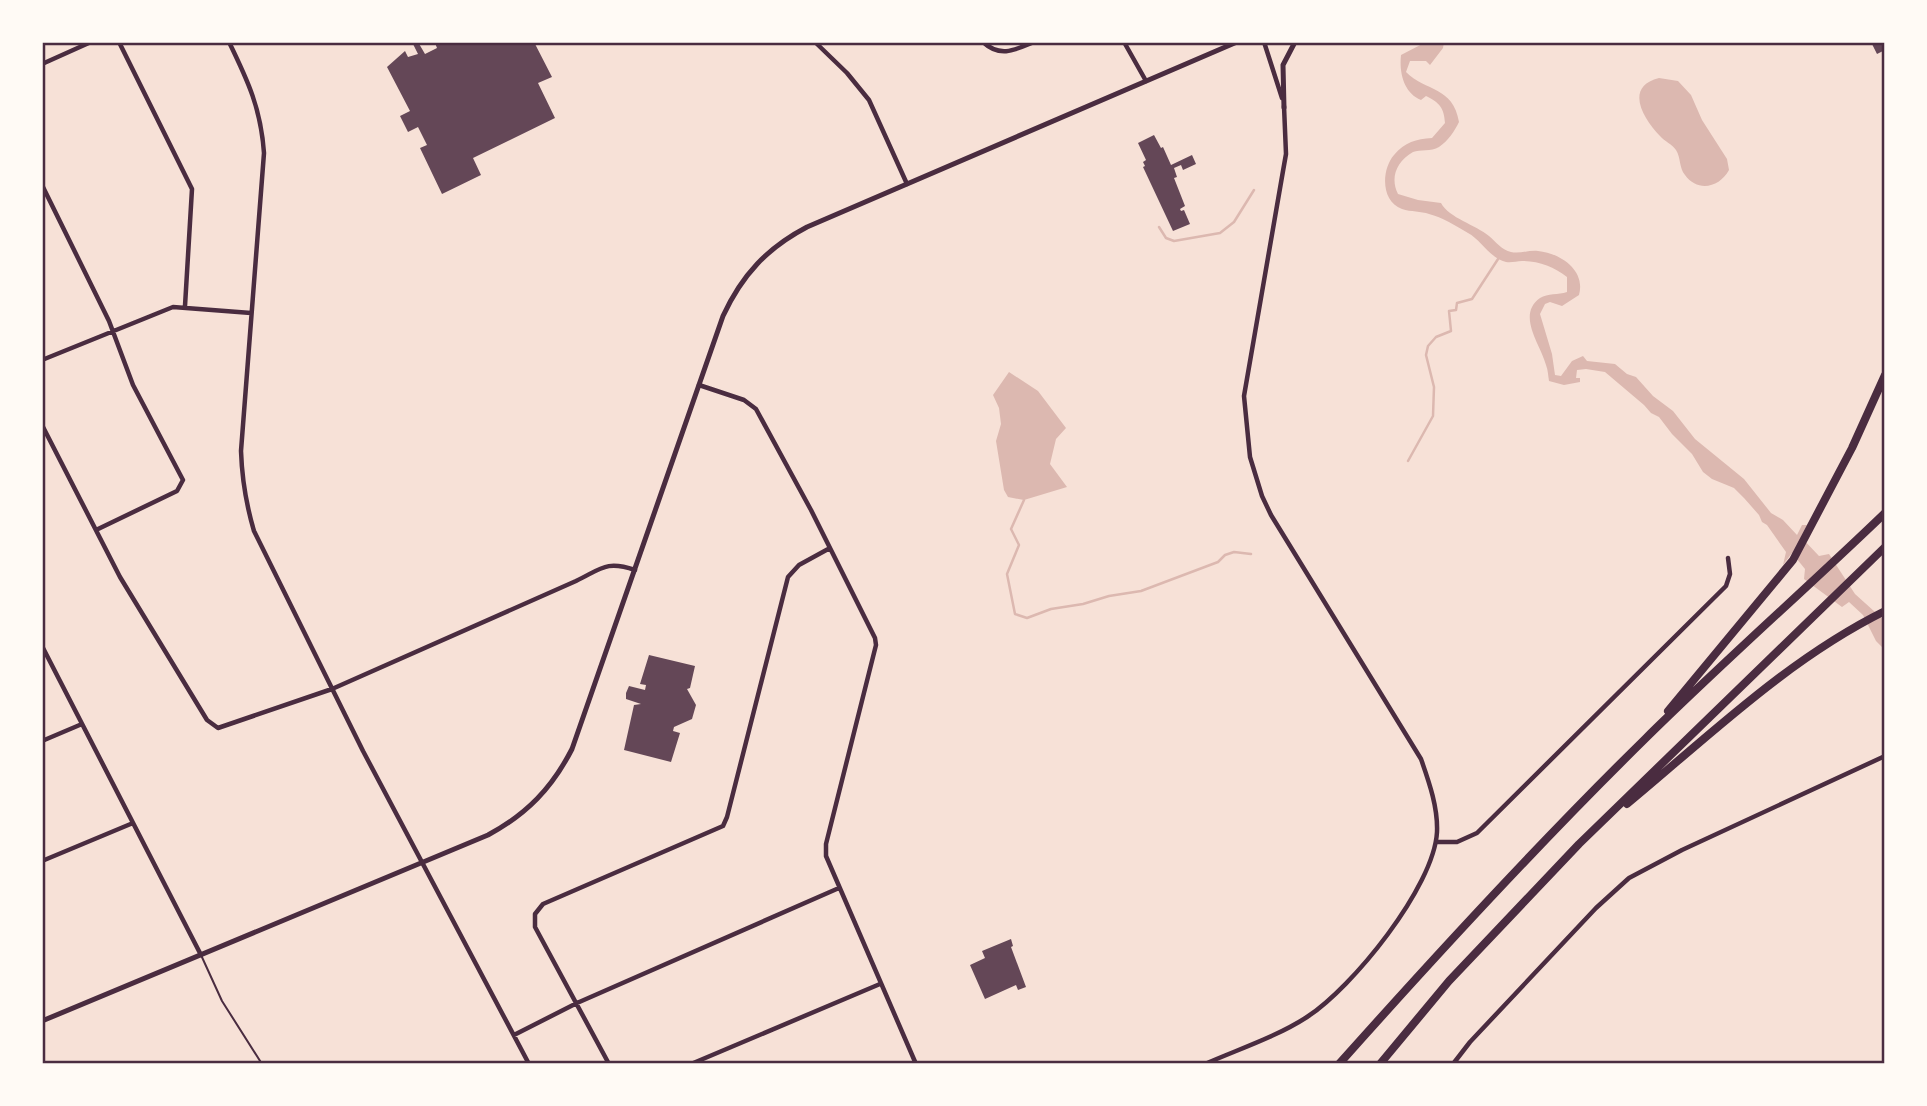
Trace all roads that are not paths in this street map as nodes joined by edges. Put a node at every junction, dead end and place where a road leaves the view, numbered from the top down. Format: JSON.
{"nodes":[{"id":1,"x":91,"y":42,"type":"edge"},
{"id":2,"x":119,"y":42,"type":"edge"},
{"id":3,"x":229,"y":42,"type":"edge"},
{"id":4,"x":815,"y":42,"type":"edge"},
{"id":5,"x":983,"y":42,"type":"edge"},
{"id":6,"x":1034,"y":42,"type":"edge"},
{"id":7,"x":1124,"y":42,"type":"edge"},
{"id":8,"x":1237,"y":42,"type":"edge"},
{"id":9,"x":1264,"y":42,"type":"edge"},
{"id":10,"x":1296,"y":42,"type":"edge"},
{"id":11,"x":42,"y":64,"type":"edge"},
{"id":12,"x":1146,"y":81,"type":"junction"},
{"id":13,"x":1284,"y":108,"type":"junction"},
{"id":14,"x":906,"y":184,"type":"junction"},
{"id":15,"x":42,"y":185,"type":"edge"},
{"id":16,"x":185,"y":306,"type":"junction"},
{"id":17,"x":251,"y":313,"type":"junction"},
{"id":18,"x":113,"y":332,"type":"junction"},
{"id":19,"x":42,"y":360,"type":"edge"},
{"id":20,"x":1885,"y":375,"type":"edge"},
{"id":21,"x":699,"y":385,"type":"junction"},
{"id":22,"x":42,"y":425,"type":"edge"},
{"id":23,"x":1885,"y":513,"type":"edge"},
{"id":24,"x":96,"y":530,"type":"junction"},
{"id":25,"x":1885,"y":547,"type":"edge"},
{"id":26,"x":830,"y":548,"type":"junction"},
{"id":27,"x":1728,"y":558,"type":"dead end"},
{"id":28,"x":636,"y":570,"type":"junction"},
{"id":29,"x":1885,"y":611,"type":"edge"},
{"id":30,"x":42,"y":646,"type":"edge"},
{"id":31,"x":332,"y":689,"type":"junction"},
{"id":32,"x":82,"y":724,"type":"junction"},
{"id":33,"x":1647,"y":737,"type":"junction"},
{"id":34,"x":42,"y":741,"type":"edge"},
{"id":35,"x":1885,"y":756,"type":"edge"},
{"id":36,"x":133,"y":823,"type":"junction"},
{"id":37,"x":1436,"y":842,"type":"junction"},
{"id":38,"x":1579,"y":844,"type":"junction"},
{"id":39,"x":42,"y":861,"type":"edge"},
{"id":40,"x":423,"y":863,"type":"junction"},
{"id":41,"x":839,"y":888,"type":"junction"},
{"id":42,"x":201,"y":955,"type":"junction"},
{"id":43,"x":881,"y":984,"type":"junction"},
{"id":44,"x":577,"y":1003,"type":"junction"},
{"id":45,"x":42,"y":1021,"type":"edge"},
{"id":46,"x":514,"y":1035,"type":"junction"},
{"id":47,"x":262,"y":1064,"type":"edge"},
{"id":48,"x":529,"y":1064,"type":"edge"},
{"id":49,"x":609,"y":1064,"type":"edge"},
{"id":50,"x":691,"y":1064,"type":"edge"},
{"id":51,"x":916,"y":1064,"type":"edge"},
{"id":52,"x":1205,"y":1064,"type":"edge"},
{"id":53,"x":1339,"y":1064,"type":"edge"},
{"id":54,"x":1380,"y":1064,"type":"edge"},
{"id":55,"x":1453,"y":1064,"type":"edge"}],
"edges":[{"from":1,"to":11,"type":"street"},
{"from":2,"to":16,"type":"street"},
{"from":3,"to":17,"type":"street"},
{"from":4,"to":14,"type":"street"},
{"from":5,"to":6,"type":"street"},
{"from":7,"to":12,"type":"street"},
{"from":8,"to":12,"type":"street"},
{"from":9,"to":13,"type":"street"},
{"from":10,"to":13,"type":"street"},
{"from":12,"to":14,"type":"street"},
{"from":13,"to":37,"type":"street"},
{"from":14,"to":21,"type":"street"},
{"from":15,"to":18,"type":"street"},
{"from":16,"to":17,"type":"street"},
{"from":16,"to":18,"type":"street"},
{"from":17,"to":31,"type":"street"},
{"from":18,"to":19,"type":"street"},
{"from":18,"to":24,"type":"street"},
{"from":20,"to":33,"type":"highway"},
{"from":21,"to":26,"type":"street"},
{"from":21,"to":28,"type":"street"},
{"from":22,"to":24,"type":"street"},
{"from":23,"to":33,"type":"highway"},
{"from":24,"to":31,"type":"street"},
{"from":25,"to":38,"type":"highway"},
{"from":26,"to":41,"type":"street"},
{"from":26,"to":44,"type":"street"},
{"from":27,"to":37,"type":"street"},
{"from":28,"to":31,"type":"street"},
{"from":28,"to":40,"type":"street"},
{"from":29,"to":38,"type":"highway"},
{"from":30,"to":32,"type":"street"},
{"from":31,"to":40,"type":"street"},
{"from":32,"to":34,"type":"street"},
{"from":32,"to":36,"type":"street"},
{"from":33,"to":53,"type":"highway"},
{"from":35,"to":55,"type":"street"},
{"from":36,"to":39,"type":"street"},
{"from":36,"to":42,"type":"street"},
{"from":37,"to":52,"type":"street"},
{"from":38,"to":54,"type":"highway"},
{"from":40,"to":42,"type":"street"},
{"from":40,"to":46,"type":"street"},
{"from":41,"to":43,"type":"street"},
{"from":41,"to":44,"type":"street"},
{"from":42,"to":45,"type":"street"},
{"from":42,"to":47,"type":"lane"},
{"from":43,"to":50,"type":"street"},
{"from":43,"to":51,"type":"street"},
{"from":44,"to":46,"type":"street"},
{"from":44,"to":49,"type":"street"},
{"from":46,"to":48,"type":"street"}]}
